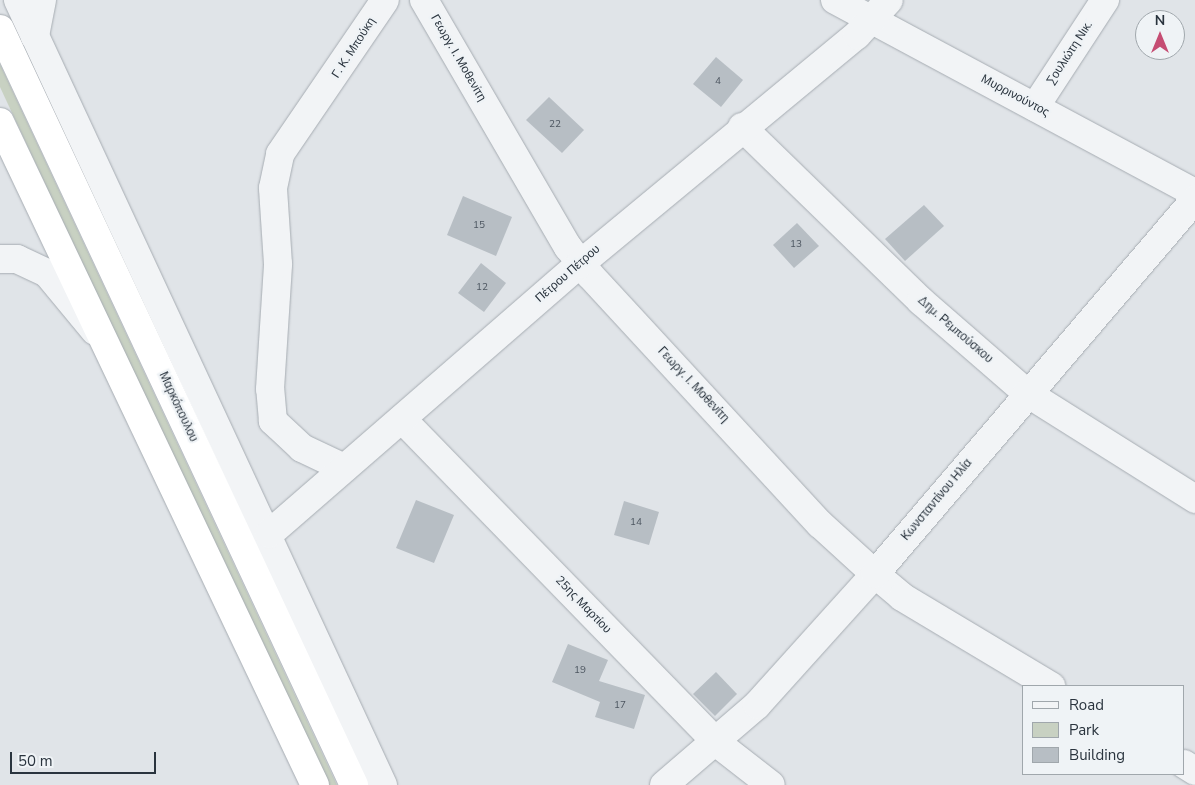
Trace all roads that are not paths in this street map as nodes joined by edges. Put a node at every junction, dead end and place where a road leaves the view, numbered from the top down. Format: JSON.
{"nodes":[{"id":1,"x":18,"y":0,"type":"edge"},
{"id":2,"x":42,"y":0,"type":"edge"},
{"id":3,"x":385,"y":0,"type":"edge"},
{"id":4,"x":424,"y":0,"type":"edge"},
{"id":5,"x":835,"y":0,"type":"edge"},
{"id":6,"x":1105,"y":0,"type":"edge"},
{"id":7,"x":880,"y":10,"type":"edge"},
{"id":8,"x":0,"y":29,"type":"edge"},
{"id":9,"x":35,"y":36,"type":"junction"},
{"id":10,"x":1035,"y":107,"type":"junction"},
{"id":11,"x":0,"y":122,"type":"edge"},
{"id":12,"x":742,"y":127,"type":"junction"},
{"id":13,"x":1195,"y":193,"type":"edge"},
{"id":14,"x":1195,"y":199,"type":"edge"},
{"id":15,"x":0,"y":260,"type":"edge"},
{"id":16,"x":580,"y":264,"type":"junction"},
{"id":17,"x":101,"y":338,"type":"junction"},
{"id":18,"x":1027,"y":393,"type":"junction"},
{"id":19,"x":402,"y":418,"type":"junction"},
{"id":20,"x":344,"y":468,"type":"junction"},
{"id":21,"x":1195,"y":499,"type":"edge"},
{"id":22,"x":269,"y":534,"type":"junction"},
{"id":23,"x":874,"y":574,"type":"junction"},
{"id":24,"x":1049,"y":685,"type":"edge"},
{"id":25,"x":717,"y":743,"type":"junction"},
{"id":26,"x":315,"y":785,"type":"edge"},
{"id":27,"x":354,"y":785,"type":"edge"},
{"id":28,"x":384,"y":785,"type":"edge"},
{"id":29,"x":664,"y":785,"type":"edge"},
{"id":30,"x":771,"y":785,"type":"edge"}],
"edges":[{"from":1,"to":9,"type":"street"},
{"from":2,"to":9,"type":"street"},
{"from":3,"to":20,"type":"street","name":"Γ. Κ. Μπούκη"},
{"from":4,"to":16,"type":"street","name":"Γεωργ. Ι. Μοθενίτη"},
{"from":5,"to":7,"type":"street","name":"Μυρρινούντος"},
{"from":6,"to":10,"type":"street","name":"Σουλιώτη Νικ."},
{"from":7,"to":10,"type":"street","name":"Μυρρινούντος"},
{"from":7,"to":12,"type":"street","name":"Πέτρου Πέτρου"},
{"from":8,"to":27,"type":"highway","name":"Μαρκόπουλου"},
{"from":9,"to":22,"type":"street"},
{"from":10,"to":13,"type":"street","name":"Μυρρινούντος"},
{"from":11,"to":17,"type":"highway"},
{"from":12,"to":16,"type":"street","name":"Πέτρου Πέτρου"},
{"from":12,"to":18,"type":"street","name":"Δημ. Ρεμπούσκου"},
{"from":14,"to":18,"type":"street","name":"Κωνσταντίνου Ηλία"},
{"from":15,"to":17,"type":"street"},
{"from":16,"to":19,"type":"street","name":"Πέτρου Πέτρου"},
{"from":16,"to":23,"type":"street","name":"Γεωργ. Ι. Μοθενίτη"},
{"from":17,"to":26,"type":"highway"},
{"from":18,"to":21,"type":"street","name":"Δημ. Ρεμπούσκου"},
{"from":18,"to":23,"type":"street","name":"Κωνσταντίνου Ηλία"},
{"from":19,"to":20,"type":"street","name":"Πέτρου Πέτρου"},
{"from":19,"to":25,"type":"street","name":"25ης Μαρτίου"},
{"from":20,"to":22,"type":"street","name":"Πέτρου Πέτρου"},
{"from":22,"to":28,"type":"street"},
{"from":23,"to":24,"type":"street","name":"Γεωργ. Ι. Μοθενίτη"},
{"from":23,"to":25,"type":"street","name":"Κωνσταντίνου Ηλία"},
{"from":25,"to":29,"type":"street","name":"Κωνσταντίνου Ηλία"},
{"from":25,"to":30,"type":"street","name":"25ης Μαρτίου"}]}
